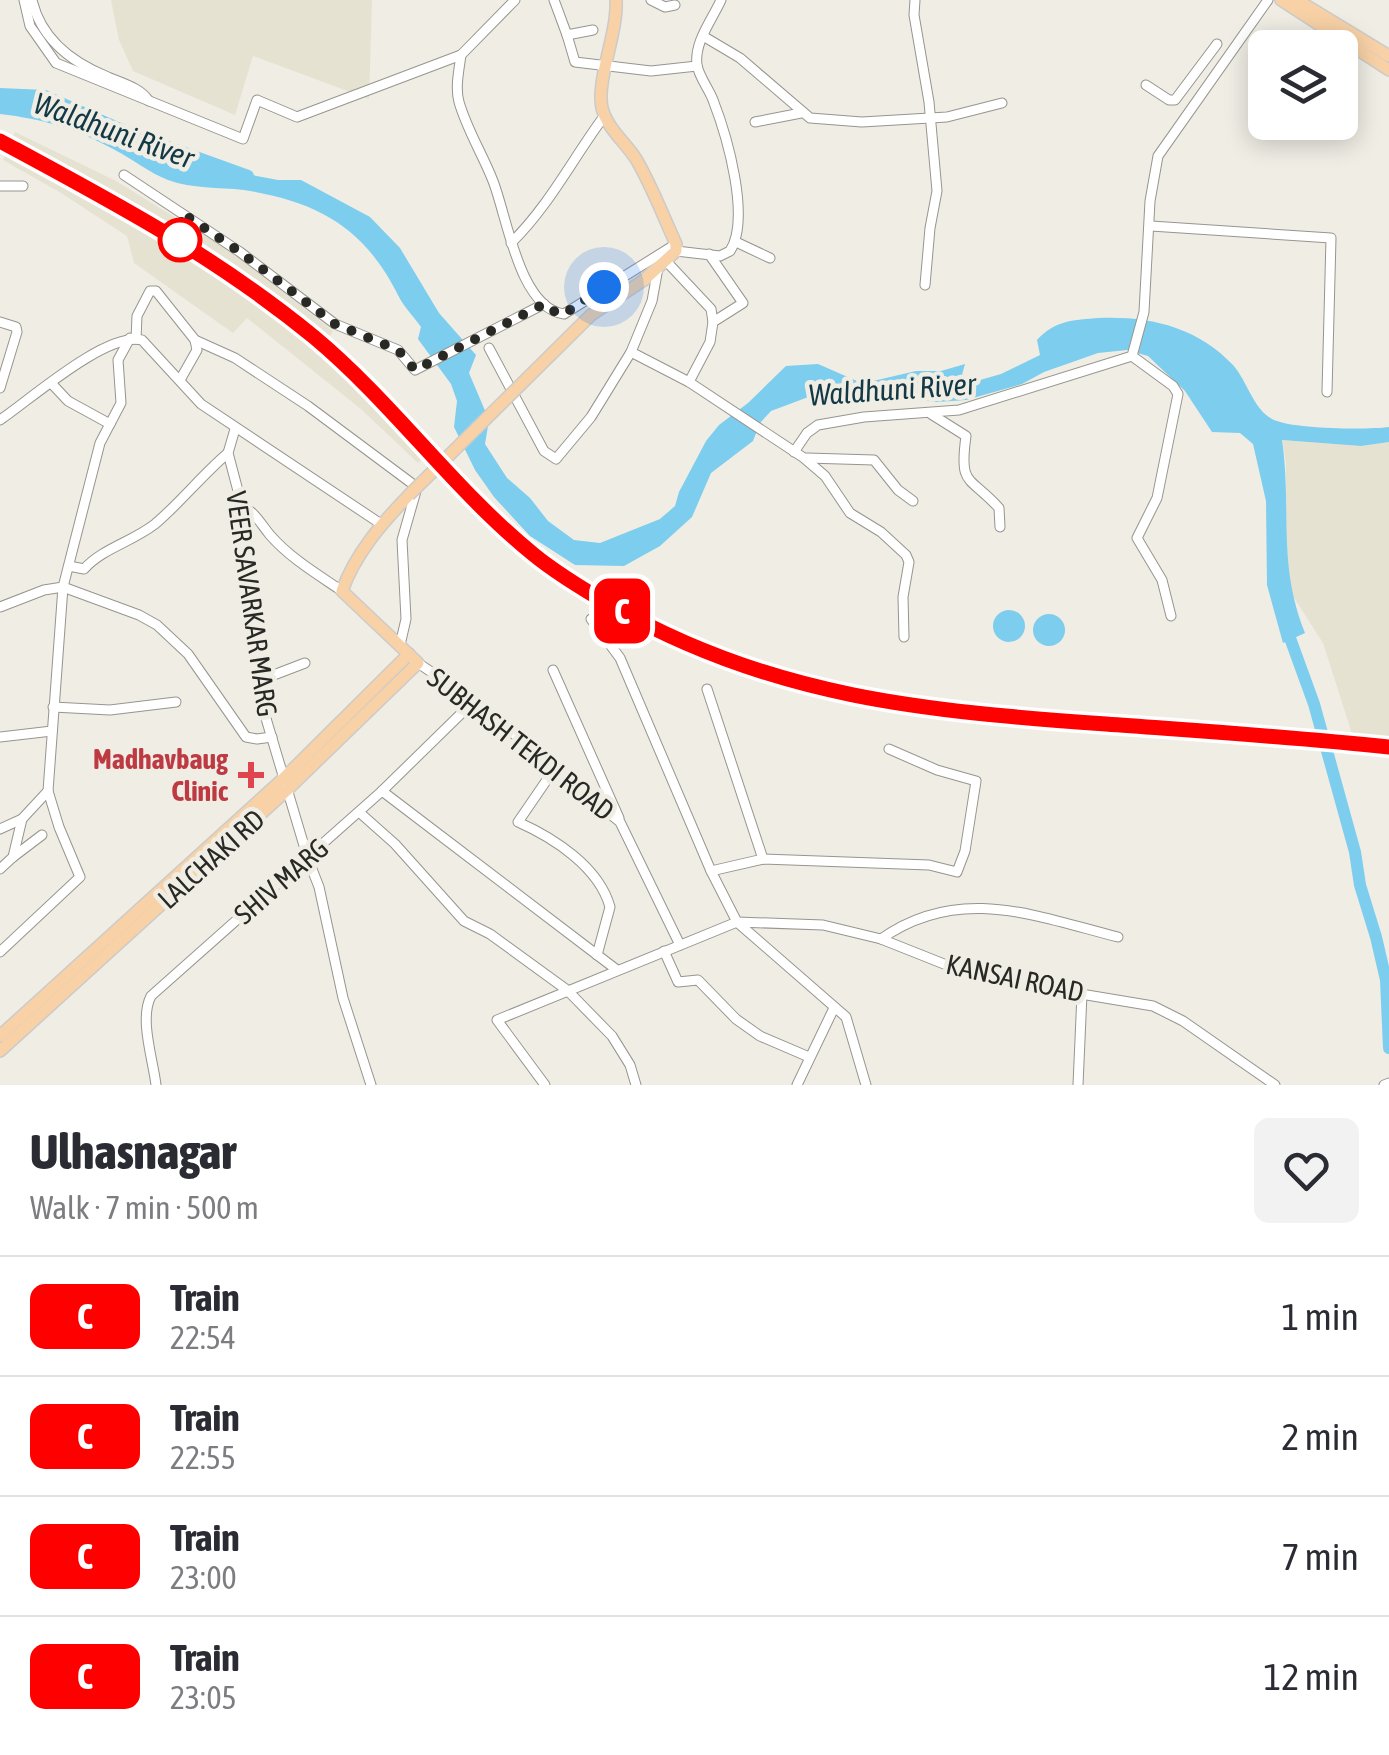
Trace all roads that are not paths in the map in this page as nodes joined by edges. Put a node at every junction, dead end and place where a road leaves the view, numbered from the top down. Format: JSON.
{"nodes":[{"id":1,"x":24,"y":0,"type":"edge"},
{"id":2,"x":32,"y":0,"type":"edge"},
{"id":3,"x":515,"y":0,"type":"edge"},
{"id":4,"x":554,"y":0,"type":"edge"},
{"id":5,"x":616,"y":0,"type":"edge"},
{"id":6,"x":652,"y":0,"type":"edge"},
{"id":7,"x":720,"y":0,"type":"edge"},
{"id":8,"x":915,"y":0,"type":"edge"},
{"id":9,"x":1268,"y":0,"type":"edge"},
{"id":10,"x":1280,"y":0,"type":"edge"},
{"id":11,"x":1297,"y":0,"type":"edge"},
{"id":12,"x":675,"y":5,"type":"dead end"},
{"id":13,"x":593,"y":30,"type":"dead end"},
{"id":14,"x":566,"y":34,"type":"junction"},
{"id":15,"x":704,"y":36,"type":"junction"},
{"id":16,"x":1217,"y":44,"type":"dead end"},
{"id":17,"x":460,"y":55,"type":"junction"},
{"id":18,"x":1389,"y":56,"type":"edge"},
{"id":19,"x":697,"y":66,"type":"junction"},
{"id":20,"x":607,"y":68,"type":"junction"},
{"id":21,"x":1389,"y":70,"type":"edge"},
{"id":22,"x":1146,"y":85,"type":"dead end"},
{"id":23,"x":149,"y":101,"type":"junction"},
{"id":24,"x":1002,"y":103,"type":"dead end"},
{"id":25,"x":801,"y":113,"type":"junction"},
{"id":26,"x":605,"y":115,"type":"junction"},
{"id":27,"x":931,"y":118,"type":"junction"},
{"id":28,"x":755,"y":122,"type":"dead end"},
{"id":29,"x":124,"y":175,"type":"dead end"},
{"id":30,"x":0,"y":186,"type":"edge"},
{"id":31,"x":23,"y":186,"type":"dead end"},
{"id":32,"x":1151,"y":226,"type":"junction"},
{"id":33,"x":736,"y":242,"type":"junction"},
{"id":34,"x":511,"y":243,"type":"junction"},
{"id":35,"x":676,"y":247,"type":"junction"},
{"id":36,"x":709,"y":254,"type":"junction"},
{"id":37,"x":770,"y":258,"type":"dead end"},
{"id":38,"x":662,"y":264,"type":"junction"},
{"id":39,"x":926,"y":285,"type":"dead end"},
{"id":40,"x":544,"y":304,"type":"junction"},
{"id":41,"x":0,"y":322,"type":"edge"},
{"id":42,"x":712,"y":322,"type":"junction"},
{"id":43,"x":133,"y":338,"type":"junction"},
{"id":44,"x":196,"y":340,"type":"junction"},
{"id":45,"x":488,"y":348,"type":"dead end"},
{"id":46,"x":631,"y":352,"type":"junction"},
{"id":47,"x":1133,"y":355,"type":"junction"},
{"id":48,"x":180,"y":380,"type":"junction"},
{"id":49,"x":689,"y":382,"type":"junction"},
{"id":50,"x":52,"y":384,"type":"junction"},
{"id":51,"x":0,"y":388,"type":"edge"},
{"id":52,"x":1327,"y":392,"type":"dead end"},
{"id":53,"x":928,"y":412,"type":"junction"},
{"id":54,"x":0,"y":420,"type":"edge"},
{"id":55,"x":110,"y":424,"type":"junction"},
{"id":56,"x":235,"y":429,"type":"junction"},
{"id":57,"x":228,"y":453,"type":"junction"},
{"id":58,"x":799,"y":455,"type":"junction"},
{"id":59,"x":912,"y":501,"type":"dead end"},
{"id":60,"x":242,"y":506,"type":"junction"},
{"id":61,"x":380,"y":524,"type":"junction"},
{"id":62,"x":1000,"y":527,"type":"dead end"},
{"id":63,"x":68,"y":566,"type":"junction"},
{"id":64,"x":63,"y":587,"type":"junction"},
{"id":65,"x":342,"y":591,"type":"junction"},
{"id":66,"x":0,"y":606,"type":"edge"},
{"id":67,"x":1171,"y":616,"type":"dead end"},
{"id":68,"x":592,"y":619,"type":"dead end"},
{"id":69,"x":904,"y":637,"type":"dead end"},
{"id":70,"x":409,"y":654,"type":"junction"},
{"id":71,"x":305,"y":663,"type":"dead end"},
{"id":72,"x":554,"y":670,"type":"dead end"},
{"id":73,"x":258,"y":681,"type":"junction"},
{"id":74,"x":707,"y":689,"type":"dead end"},
{"id":75,"x":176,"y":702,"type":"dead end"},
{"id":76,"x":474,"y":702,"type":"junction"},
{"id":77,"x":53,"y":707,"type":"junction"},
{"id":78,"x":52,"y":731,"type":"junction"},
{"id":79,"x":0,"y":737,"type":"edge"},
{"id":80,"x":272,"y":737,"type":"junction"},
{"id":81,"x":889,"y":749,"type":"dead end"},
{"id":82,"x":555,"y":768,"type":"junction"},
{"id":83,"x":286,"y":784,"type":"junction"},
{"id":84,"x":48,"y":791,"type":"junction"},
{"id":85,"x":382,"y":792,"type":"junction"},
{"id":86,"x":359,"y":812,"type":"junction"},
{"id":87,"x":22,"y":819,"type":"junction"},
{"id":88,"x":620,"y":822,"type":"junction"},
{"id":89,"x":0,"y":828,"type":"edge"},
{"id":90,"x":42,"y":835,"type":"dead end"},
{"id":91,"x":12,"y":856,"type":"junction"},
{"id":92,"x":308,"y":858,"type":"junction"},
{"id":93,"x":763,"y":859,"type":"junction"},
{"id":94,"x":0,"y":868,"type":"edge"},
{"id":95,"x":711,"y":871,"type":"junction"},
{"id":96,"x":736,"y":922,"type":"junction"},
{"id":97,"x":1118,"y":937,"type":"dead end"},
{"id":98,"x":881,"y":939,"type":"junction"},
{"id":99,"x":680,"y":944,"type":"junction"},
{"id":100,"x":664,"y":951,"type":"junction"},
{"id":101,"x":0,"y":952,"type":"edge"},
{"id":102,"x":597,"y":954,"type":"junction"},
{"id":103,"x":617,"y":970,"type":"junction"},
{"id":104,"x":567,"y":990,"type":"junction"},
{"id":105,"x":1082,"y":994,"type":"junction"},
{"id":106,"x":47,"y":1001,"type":"junction"},
{"id":107,"x":834,"y":1008,"type":"junction"},
{"id":108,"x":0,"y":1036,"type":"edge"},
{"id":109,"x":0,"y":1052,"type":"edge"},
{"id":110,"x":808,"y":1056,"type":"junction"},
{"id":111,"x":156,"y":1085,"type":"edge"},
{"id":112,"x":371,"y":1085,"type":"edge"},
{"id":113,"x":545,"y":1085,"type":"edge"},
{"id":114,"x":636,"y":1085,"type":"edge"},
{"id":115,"x":797,"y":1085,"type":"edge"},
{"id":116,"x":866,"y":1085,"type":"edge"},
{"id":117,"x":1078,"y":1085,"type":"edge"},
{"id":118,"x":1275,"y":1085,"type":"edge"}],
"edges":[{"from":1,"to":23,"type":"street"},
{"from":2,"to":23,"type":"street"},
{"from":3,"to":17,"type":"street"},
{"from":4,"to":14,"type":"street"},
{"from":5,"to":20,"type":"main road"},
{"from":6,"to":12,"type":"street"},
{"from":7,"to":15,"type":"street"},
{"from":8,"to":27,"type":"street"},
{"from":9,"to":32,"type":"street"},
{"from":10,"to":21,"type":"main road"},
{"from":11,"to":18,"type":"main road"},
{"from":13,"to":14,"type":"street"},
{"from":14,"to":20,"type":"street"},
{"from":15,"to":19,"type":"street"},
{"from":15,"to":25,"type":"street"},
{"from":16,"to":22,"type":"street"},
{"from":17,"to":23,"type":"street"},
{"from":17,"to":34,"type":"street"},
{"from":19,"to":20,"type":"street"},
{"from":19,"to":33,"type":"street"},
{"from":20,"to":26,"type":"main road"},
{"from":24,"to":27,"type":"street"},
{"from":25,"to":27,"type":"street"},
{"from":25,"to":28,"type":"street"},
{"from":26,"to":34,"type":"street"},
{"from":26,"to":35,"type":"main road"},
{"from":27,"to":39,"type":"street"},
{"from":29,"to":40,"type":"street"},
{"from":30,"to":31,"type":"street"},
{"from":32,"to":47,"type":"street"},
{"from":32,"to":52,"type":"street"},
{"from":33,"to":36,"type":"street"},
{"from":33,"to":37,"type":"street"},
{"from":34,"to":40,"type":"street"},
{"from":35,"to":36,"type":"street"},
{"from":35,"to":38,"type":"main road"},
{"from":35,"to":40,"type":"street"},
{"from":36,"to":42,"type":"street"},
{"from":38,"to":42,"type":"street"},
{"from":38,"to":46,"type":"street"},
{"from":38,"to":61,"type":"main road","bridge":true},
{"from":41,"to":51,"type":"street"},
{"from":42,"to":49,"type":"street"},
{"from":43,"to":44,"type":"street"},
{"from":43,"to":48,"type":"street"},
{"from":43,"to":50,"type":"street"},
{"from":43,"to":55,"type":"street"},
{"from":44,"to":48,"type":"street"},
{"from":44,"to":70,"type":"street"},
{"from":45,"to":46,"type":"street"},
{"from":46,"to":49,"type":"street"},
{"from":47,"to":53,"type":"street"},
{"from":47,"to":67,"type":"street"},
{"from":48,"to":56,"type":"street"},
{"from":49,"to":58,"type":"street"},
{"from":50,"to":54,"type":"street"},
{"from":50,"to":55,"type":"street"},
{"from":53,"to":58,"type":"street"},
{"from":53,"to":62,"type":"street"},
{"from":55,"to":63,"type":"street"},
{"from":56,"to":57,"type":"street","name":"VEER SAVARKAR MARG"},
{"from":56,"to":61,"type":"street"},
{"from":57,"to":60,"type":"street","name":"VEER SAVARKAR MARG"},
{"from":57,"to":63,"type":"street"},
{"from":58,"to":59,"type":"street"},
{"from":58,"to":69,"type":"street"},
{"from":60,"to":65,"type":"street"},
{"from":60,"to":73,"type":"street","name":"VEER SAVARKAR MARG"},
{"from":61,"to":65,"type":"main road"},
{"from":63,"to":64,"type":"street"},
{"from":64,"to":66,"type":"street"},
{"from":64,"to":77,"type":"street"},
{"from":64,"to":80,"type":"street"},
{"from":65,"to":70,"type":"main road"},
{"from":68,"to":95,"type":"street"},
{"from":70,"to":76,"type":"street","name":"SUBHASH TEKDI ROAD"},
{"from":70,"to":83,"type":"main road","name":"LALCHAKI RD"},
{"from":71,"to":73,"type":"street"},
{"from":72,"to":88,"type":"street"},
{"from":73,"to":80,"type":"street","name":"VEER SAVARKAR MARG"},
{"from":74,"to":93,"type":"street"},
{"from":75,"to":77,"type":"street"},
{"from":76,"to":82,"type":"street","name":"SUBHASH TEKDI ROAD"},
{"from":76,"to":85,"type":"street","name":"SHIV MARG"},
{"from":77,"to":78,"type":"street"},
{"from":78,"to":79,"type":"street"},
{"from":78,"to":84,"type":"street"},
{"from":80,"to":83,"type":"street","name":"VEER SAVARKAR MARG"},
{"from":81,"to":93,"type":"street"},
{"from":82,"to":88,"type":"street","name":"SUBHASH TEKDI ROAD"},
{"from":82,"to":102,"type":"street"},
{"from":83,"to":92,"type":"street","name":"VEER SAVARKAR MARG"},
{"from":83,"to":106,"type":"main road","name":"LALCHAKI RD"},
{"from":84,"to":87,"type":"street"},
{"from":84,"to":101,"type":"street"},
{"from":85,"to":86,"type":"street","name":"SHIV MARG"},
{"from":85,"to":102,"type":"street"},
{"from":86,"to":92,"type":"street","name":"SHIV MARG"},
{"from":86,"to":104,"type":"street"},
{"from":87,"to":89,"type":"street"},
{"from":87,"to":91,"type":"street"},
{"from":88,"to":99,"type":"street","name":"SUBHASH TEKDI ROAD"},
{"from":90,"to":91,"type":"street"},
{"from":91,"to":94,"type":"street"},
{"from":92,"to":111,"type":"street","name":"SHIV MARG"},
{"from":92,"to":112,"type":"street","name":"VEER SAVARKAR MARG"},
{"from":93,"to":95,"type":"street"},
{"from":95,"to":96,"type":"street"},
{"from":96,"to":98,"type":"street","name":"KANSAI ROAD"},
{"from":96,"to":99,"type":"street"},
{"from":96,"to":107,"type":"street"},
{"from":97,"to":98,"type":"street"},
{"from":98,"to":105,"type":"street","name":"KANSAI ROAD"},
{"from":99,"to":100,"type":"street"},
{"from":100,"to":103,"type":"street"},
{"from":100,"to":110,"type":"street"},
{"from":102,"to":103,"type":"street"},
{"from":103,"to":104,"type":"street"},
{"from":104,"to":113,"type":"street"},
{"from":104,"to":114,"type":"street"},
{"from":105,"to":117,"type":"street"},
{"from":105,"to":118,"type":"street","name":"KANSAI ROAD"},
{"from":106,"to":108,"type":"main road","name":"LALCHAKI RD"},
{"from":106,"to":109,"type":"main road","name":"LALCHAKI RD"},
{"from":107,"to":110,"type":"street"},
{"from":107,"to":116,"type":"street"},
{"from":110,"to":115,"type":"street"}]}
